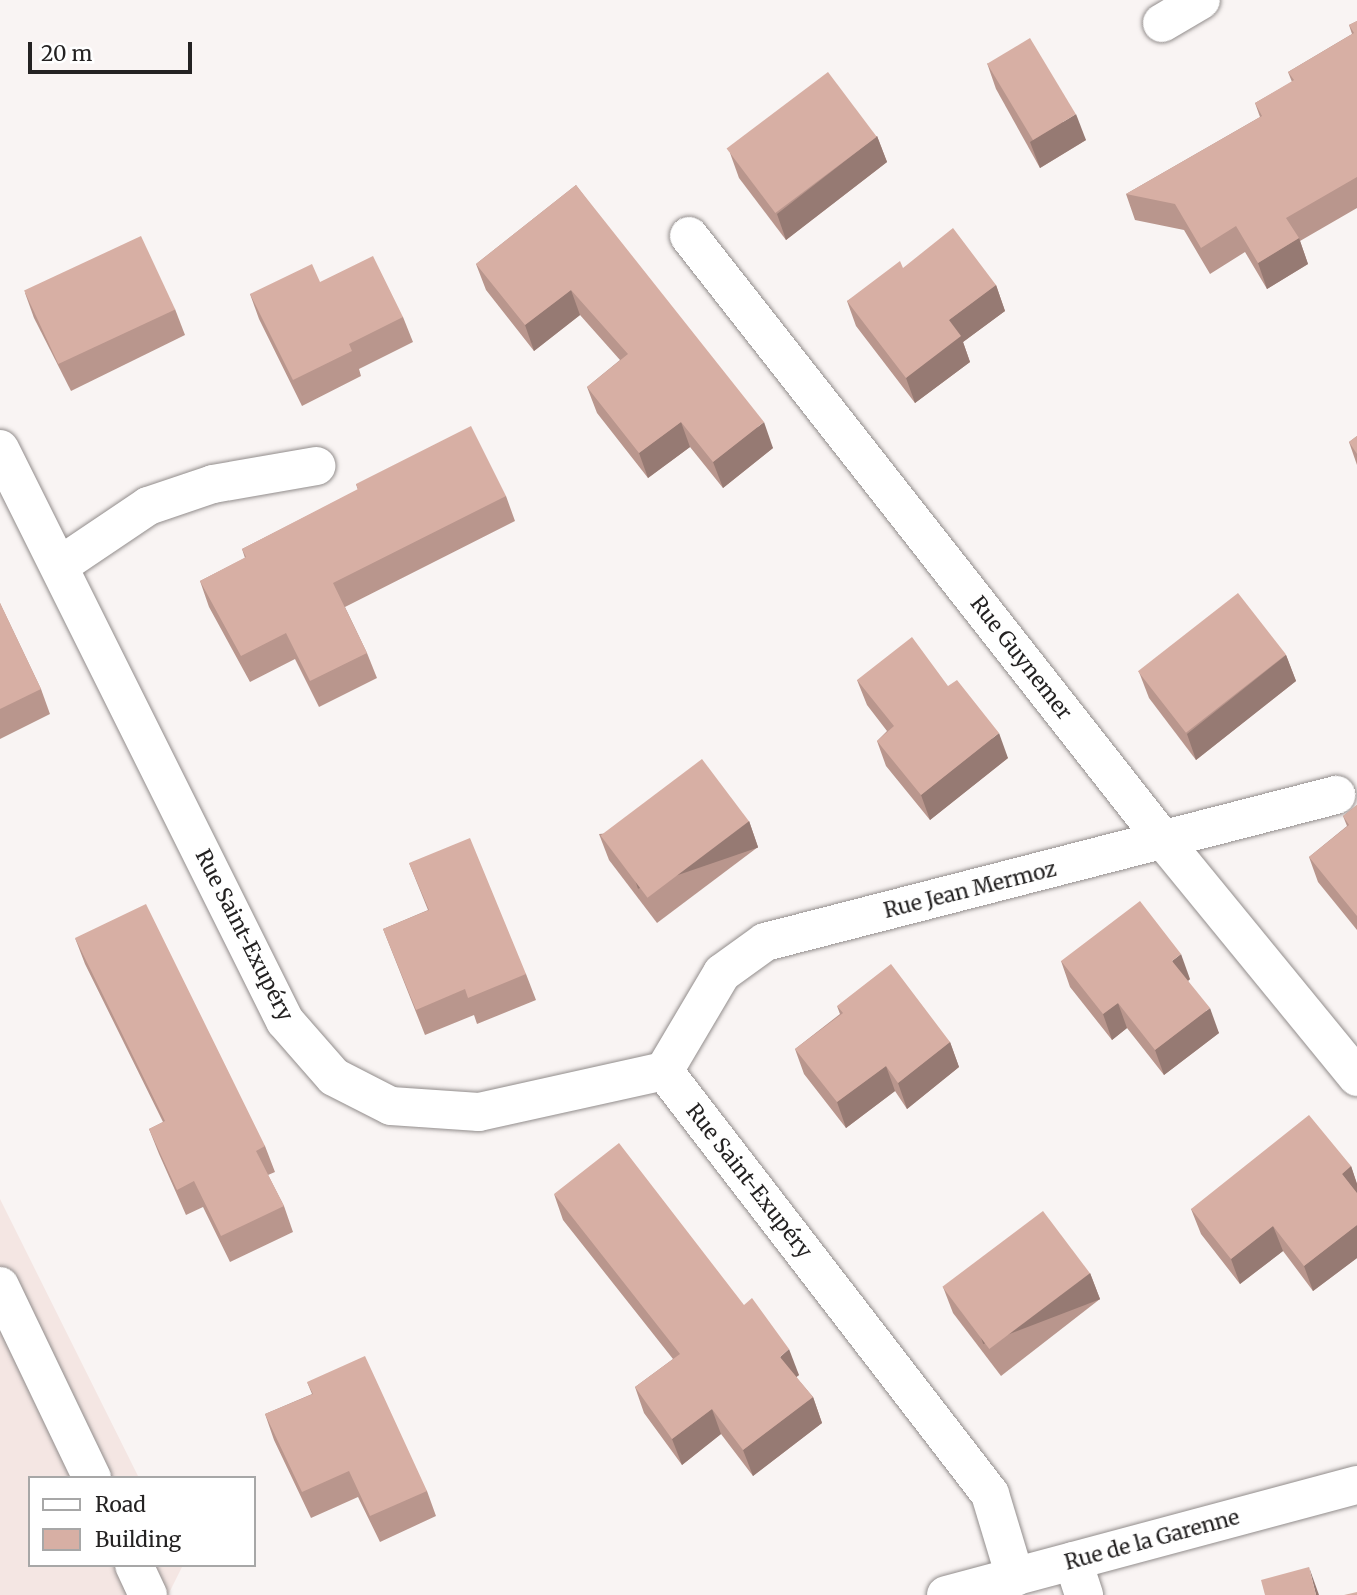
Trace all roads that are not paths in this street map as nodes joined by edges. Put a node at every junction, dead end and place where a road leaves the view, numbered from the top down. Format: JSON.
{"nodes":[{"id":1,"x":1201,"y":0,"type":"edge"},
{"id":2,"x":1162,"y":23,"type":"dead end"},
{"id":3,"x":689,"y":236,"type":"dead end"},
{"id":4,"x":0,"y":449,"type":"edge"},
{"id":5,"x":316,"y":466,"type":"dead end"},
{"id":6,"x":59,"y":566,"type":"junction"},
{"id":7,"x":1336,"y":795,"type":"dead end"},
{"id":8,"x":1164,"y":841,"type":"junction"},
{"id":9,"x":664,"y":1071,"type":"junction"},
{"id":10,"x":1357,"y":1077,"type":"edge"},
{"id":11,"x":0,"y":1286,"type":"edge"},
{"id":12,"x":91,"y":1476,"type":"edge"},
{"id":13,"x":1357,"y":1485,"type":"edge"},
{"id":14,"x":135,"y":1567,"type":"edge"},
{"id":15,"x":1015,"y":1577,"type":"junction"},
{"id":16,"x":1079,"y":1578,"type":"edge"},
{"id":17,"x":148,"y":1595,"type":"edge"},
{"id":18,"x":946,"y":1595,"type":"edge"}],
"edges":[{"from":1,"to":2,"type":"street"},
{"from":3,"to":8,"type":"street","name":"Rue Guynemer"},
{"from":4,"to":6,"type":"street","name":"Rue Saint-Exupéry"},
{"from":5,"to":6,"type":"street"},
{"from":6,"to":9,"type":"street","name":"Rue Saint-Exupéry"},
{"from":7,"to":8,"type":"street","name":"Rue Jean Mermoz"},
{"from":8,"to":9,"type":"street","name":"Rue Jean Mermoz"},
{"from":8,"to":10,"type":"street","name":"Rue Guynemer"},
{"from":9,"to":15,"type":"street","name":"Rue Saint-Exupéry"},
{"from":11,"to":12,"type":"street"},
{"from":13,"to":16,"type":"street","name":"Rue de la Garenne"},
{"from":14,"to":17,"type":"street"},
{"from":15,"to":16,"type":"street","name":"Rue de la Garenne"},
{"from":15,"to":18,"type":"street","name":"Rue de la Garenne"}]}
